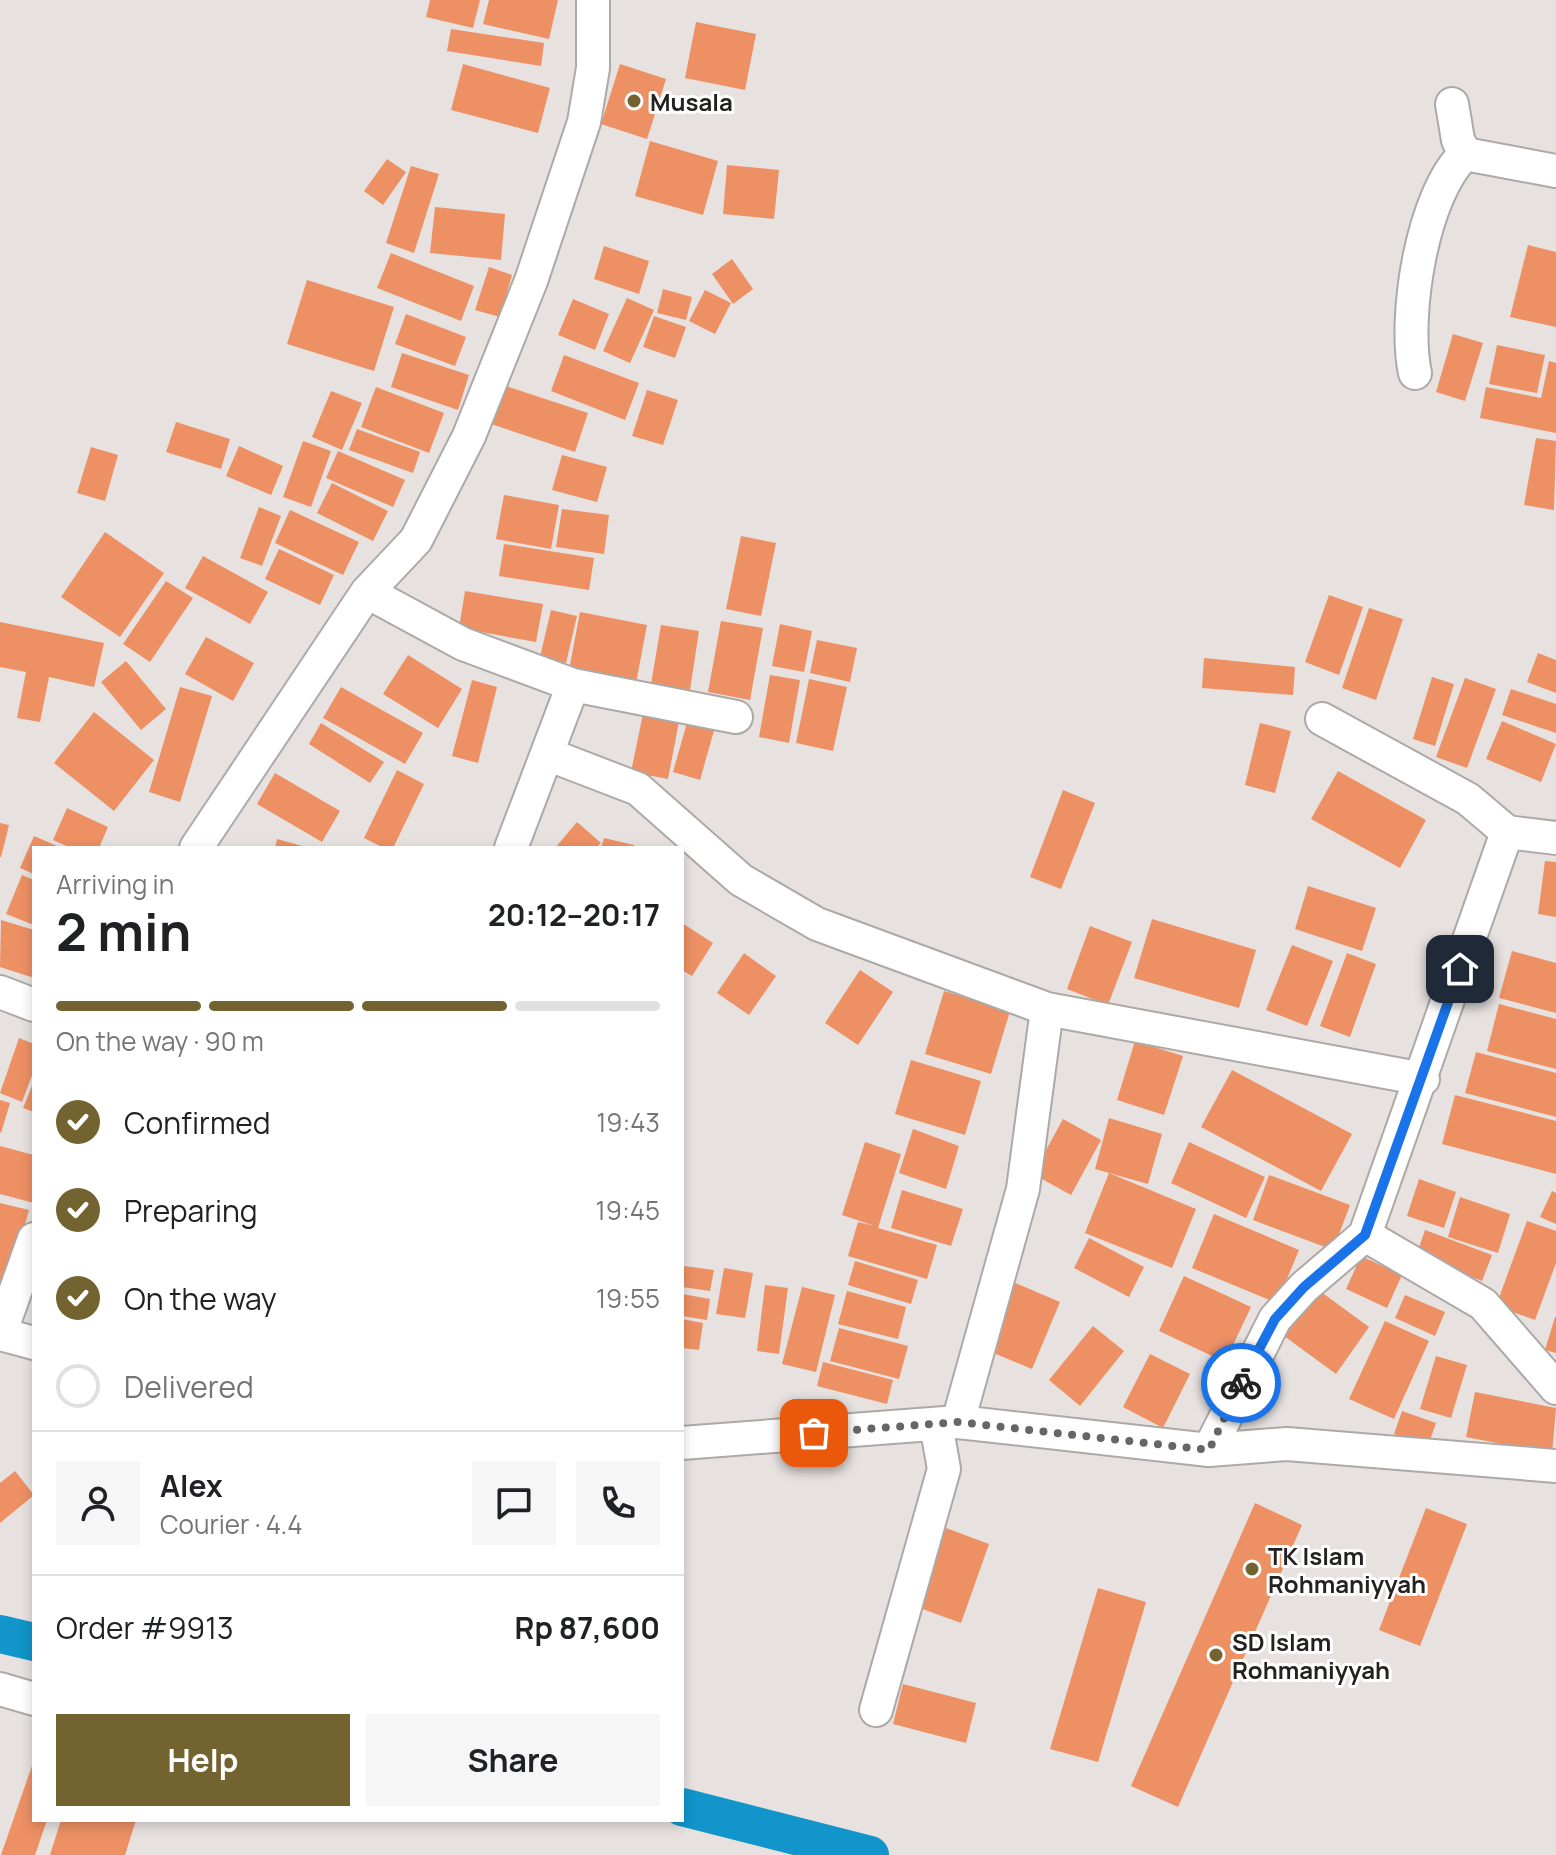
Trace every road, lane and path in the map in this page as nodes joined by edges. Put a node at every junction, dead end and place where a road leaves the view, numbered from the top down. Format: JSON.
{"nodes":[{"id":1,"x":593,"y":0,"type":"edge"},
{"id":2,"x":1452,"y":104,"type":"dead end"},
{"id":3,"x":1465,"y":154,"type":"junction"},
{"id":4,"x":1556,"y":171,"type":"edge"},
{"id":5,"x":1415,"y":373,"type":"dead end"},
{"id":6,"x":367,"y":592,"type":"junction"},
{"id":7,"x":573,"y":685,"type":"junction"},
{"id":8,"x":736,"y":717,"type":"dead end"},
{"id":9,"x":1322,"y":719,"type":"dead end"},
{"id":10,"x":547,"y":754,"type":"junction"},
{"id":11,"x":1507,"y":832,"type":"junction"},
{"id":12,"x":1556,"y":838,"type":"edge"},
{"id":13,"x":197,"y":846,"type":"edge"},
{"id":14,"x":512,"y":846,"type":"edge"},
{"id":15,"x":0,"y":992,"type":"edge"},
{"id":16,"x":32,"y":1004,"type":"edge"},
{"id":17,"x":1047,"y":1009,"type":"junction"},
{"id":18,"x":1423,"y":1079,"type":"junction"},
{"id":19,"x":1365,"y":1235,"type":"junction"},
{"id":20,"x":32,"y":1245,"type":"edge"},
{"id":21,"x":0,"y":1334,"type":"edge"},
{"id":22,"x":32,"y":1342,"type":"edge"},
{"id":23,"x":1556,"y":1388,"type":"edge"},
{"id":24,"x":947,"y":1423,"type":"junction"},
{"id":25,"x":684,"y":1443,"type":"edge"},
{"id":26,"x":1209,"y":1450,"type":"junction"},
{"id":27,"x":1556,"y":1466,"type":"edge"},
{"id":28,"x":0,"y":1689,"type":"edge"},
{"id":29,"x":32,"y":1698,"type":"edge"},
{"id":30,"x":876,"y":1710,"type":"dead end"}],
"edges":[{"from":1,"to":6,"type":"street"},
{"from":2,"to":3,"type":"street"},
{"from":3,"to":4,"type":"street"},
{"from":3,"to":5,"type":"street"},
{"from":6,"to":7,"type":"street"},
{"from":6,"to":13,"type":"street"},
{"from":7,"to":8,"type":"street"},
{"from":7,"to":10,"type":"street"},
{"from":9,"to":11,"type":"street"},
{"from":10,"to":14,"type":"street"},
{"from":10,"to":17,"type":"street"},
{"from":11,"to":12,"type":"street"},
{"from":11,"to":18,"type":"street"},
{"from":15,"to":16,"type":"street"},
{"from":17,"to":18,"type":"street"},
{"from":17,"to":24,"type":"street"},
{"from":18,"to":19,"type":"street"},
{"from":19,"to":23,"type":"street"},
{"from":19,"to":26,"type":"street"},
{"from":20,"to":21,"type":"street"},
{"from":21,"to":22,"type":"street"},
{"from":24,"to":25,"type":"street"},
{"from":24,"to":26,"type":"street"},
{"from":24,"to":30,"type":"street"},
{"from":26,"to":27,"type":"street"},
{"from":28,"to":29,"type":"street"}]}
